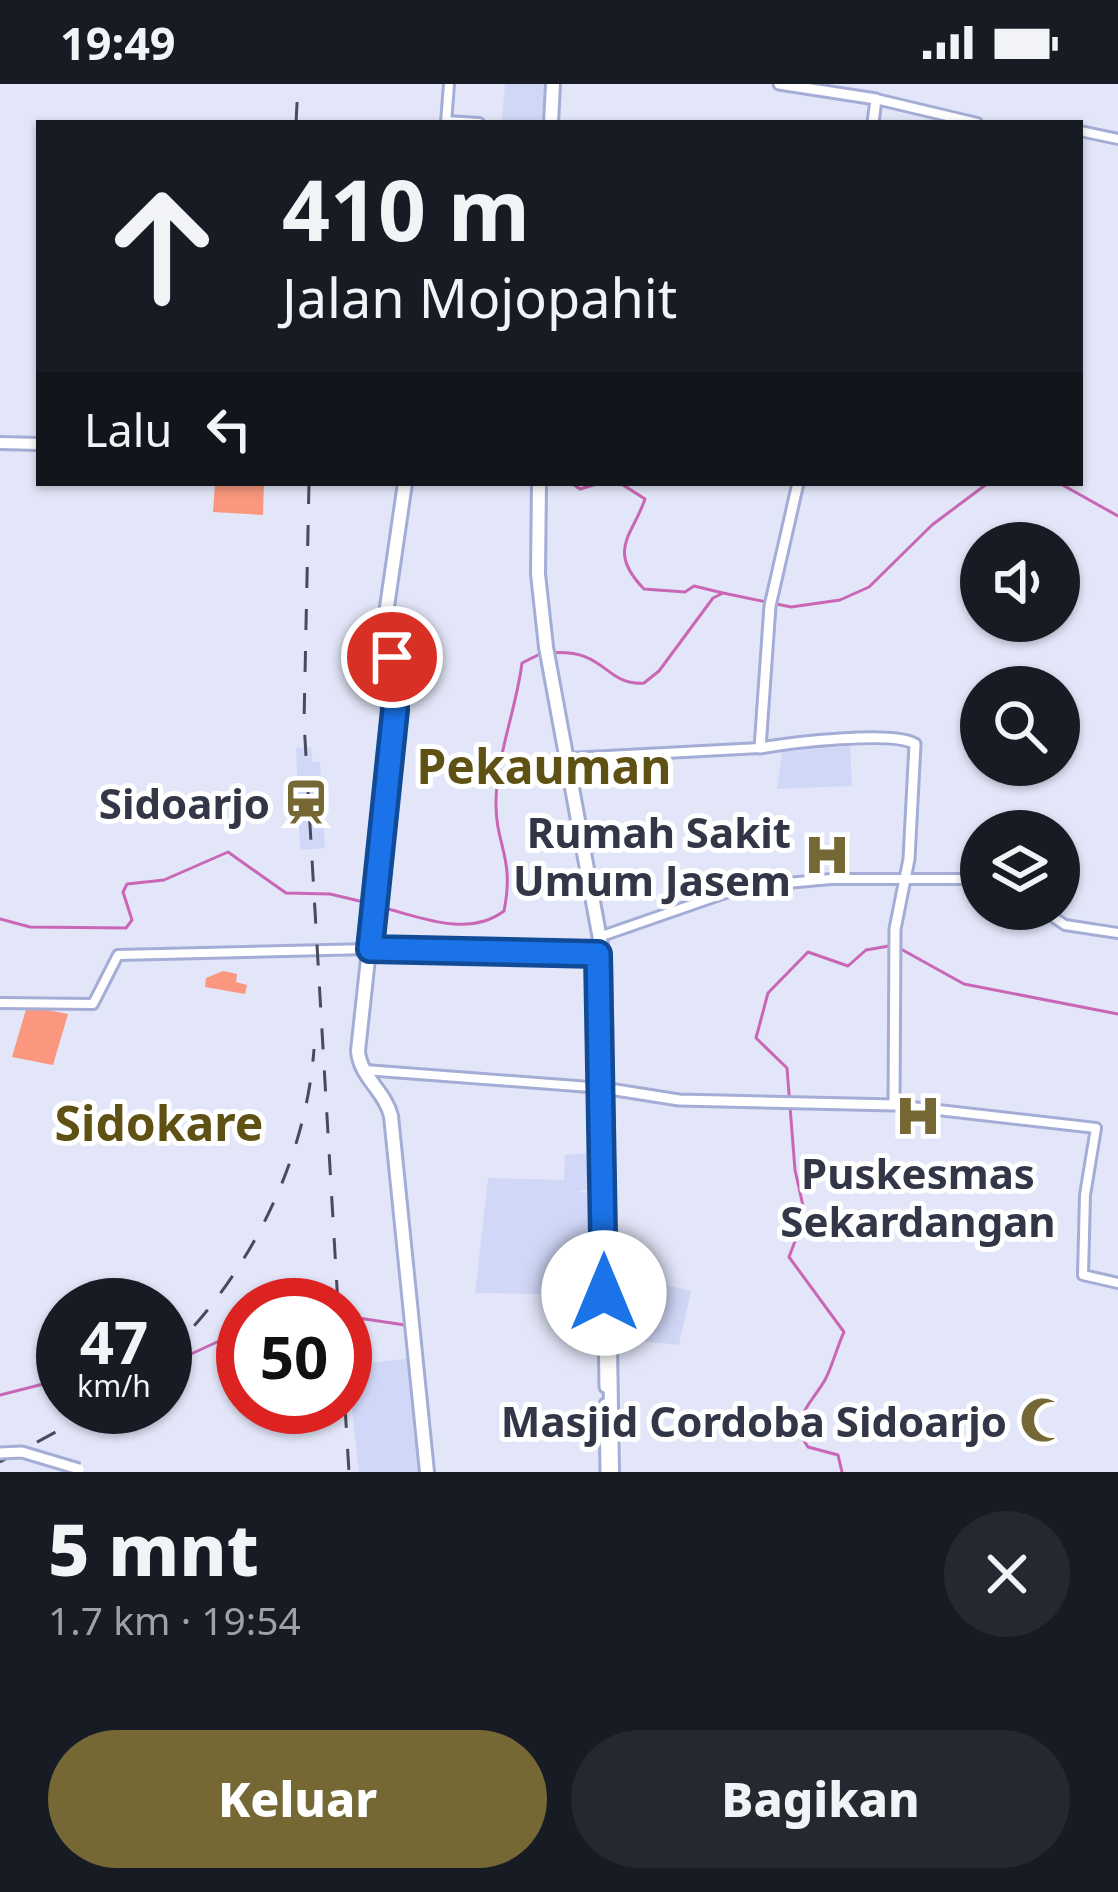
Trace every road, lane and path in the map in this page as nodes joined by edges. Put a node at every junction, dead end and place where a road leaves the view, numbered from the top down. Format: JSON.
{"nodes":[{"id":1,"x":449,"y":84,"type":"edge"},
{"id":2,"x":556,"y":84,"type":"edge"},
{"id":3,"x":779,"y":84,"type":"edge"},
{"id":4,"x":876,"y":99,"type":"junction"},
{"id":5,"x":446,"y":120,"type":"edge"},
{"id":6,"x":554,"y":120,"type":"edge"},
{"id":7,"x":873,"y":120,"type":"edge"},
{"id":8,"x":964,"y":120,"type":"edge"},
{"id":9,"x":1083,"y":132,"type":"edge"},
{"id":10,"x":1118,"y":139,"type":"edge"},
{"id":11,"x":0,"y":446,"type":"edge"},
{"id":12,"x":36,"y":447,"type":"edge"},
{"id":13,"x":405,"y":486,"type":"edge"},
{"id":14,"x":539,"y":486,"type":"edge"},
{"id":15,"x":797,"y":486,"type":"edge"},
{"id":16,"x":760,"y":748,"type":"junction"},
{"id":17,"x":569,"y":758,"type":"junction"},
{"id":18,"x":905,"y":879,"type":"junction"},
{"id":19,"x":960,"y":879,"type":"edge"},
{"id":20,"x":596,"y":909,"type":"junction"},
{"id":21,"x":1080,"y":927,"type":"edge"},
{"id":22,"x":1118,"y":933,"type":"edge"},
{"id":23,"x":602,"y":936,"type":"junction"},
{"id":24,"x":370,"y":949,"type":"junction"},
{"id":25,"x":594,"y":951,"type":"junction"},
{"id":26,"x":0,"y":1004,"type":"edge"},
{"id":27,"x":363,"y":1070,"type":"junction"},
{"id":28,"x":605,"y":1088,"type":"junction"},
{"id":29,"x":894,"y":1105,"type":"junction"},
{"id":30,"x":1118,"y":1283,"type":"edge"},
{"id":31,"x":0,"y":1453,"type":"edge"},
{"id":32,"x":88,"y":1472,"type":"edge"},
{"id":33,"x":427,"y":1472,"type":"edge"},
{"id":34,"x":609,"y":1472,"type":"edge"}],
"edges":[{"from":1,"to":5,"type":"street"},
{"from":2,"to":6,"type":"highway"},
{"from":3,"to":4,"type":"main road"},
{"from":4,"to":7,"type":"main road"},
{"from":4,"to":8,"type":"street"},
{"from":9,"to":10,"type":"street"},
{"from":11,"to":12,"type":"main road"},
{"from":13,"to":24,"type":"highway"},
{"from":14,"to":17,"type":"highway"},
{"from":15,"to":16,"type":"main road"},
{"from":16,"to":17,"type":"street"},
{"from":16,"to":18,"type":"main road"},
{"from":17,"to":20,"type":"highway"},
{"from":18,"to":19,"type":"street"},
{"from":18,"to":23,"type":"street"},
{"from":18,"to":29,"type":"main road"},
{"from":20,"to":23,"type":"highway"},
{"from":20,"to":25,"type":"main road"},
{"from":21,"to":22,"type":"street"},
{"from":23,"to":28,"type":"highway"},
{"from":24,"to":25,"type":"main road"},
{"from":24,"to":26,"type":"street"},
{"from":24,"to":27,"type":"highway"},
{"from":25,"to":28,"type":"main road"},
{"from":27,"to":28,"type":"street"},
{"from":27,"to":33,"type":"highway"},
{"from":28,"to":29,"type":"main road"},
{"from":28,"to":34,"type":"highway"},
{"from":29,"to":30,"type":"street"},
{"from":31,"to":32,"type":"main road","bridge":true}]}
